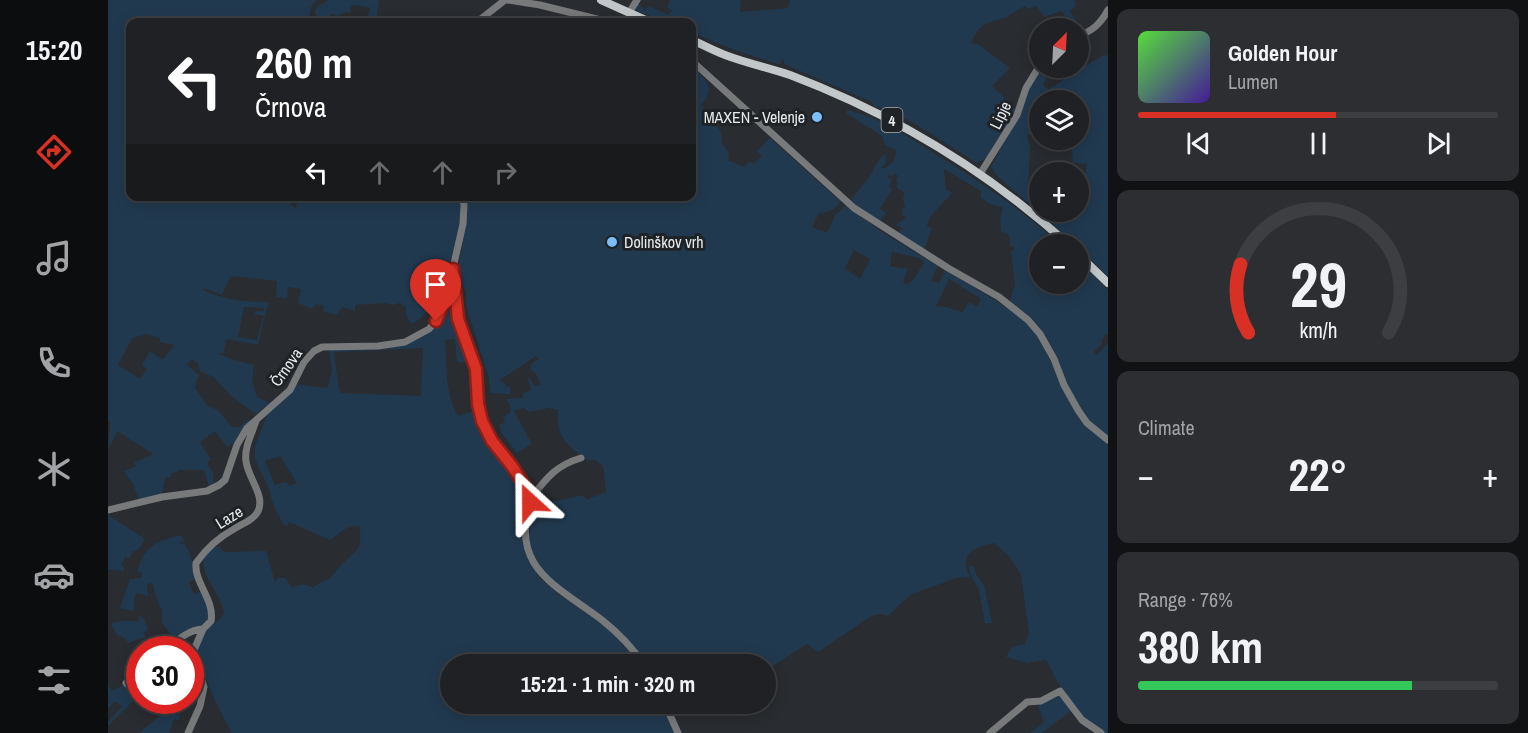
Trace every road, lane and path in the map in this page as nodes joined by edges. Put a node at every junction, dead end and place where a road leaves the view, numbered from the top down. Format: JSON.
{"nodes":[{"id":1,"x":506,"y":0,"type":"edge"},
{"id":2,"x":601,"y":0,"type":"edge"},
{"id":3,"x":637,"y":0,"type":"edge"},
{"id":4,"x":1108,"y":10,"type":"edge"},
{"id":5,"x":629,"y":13,"type":"junction"},
{"id":6,"x":482,"y":18,"type":"edge"},
{"id":7,"x":593,"y":18,"type":"edge"},
{"id":8,"x":641,"y":18,"type":"edge"},
{"id":9,"x":1089,"y":32,"type":"edge"},
{"id":10,"x":696,"y":42,"type":"edge"},
{"id":11,"x":696,"y":65,"type":"edge"},
{"id":12,"x":1032,"y":78,"type":"edge"},
{"id":13,"x":980,"y":174,"type":"junction"},
{"id":14,"x":463,"y":201,"type":"edge"},
{"id":15,"x":1057,"y":234,"type":"edge"},
{"id":16,"x":1089,"y":265,"type":"edge"},
{"id":17,"x":453,"y":269,"type":"junction"},
{"id":18,"x":1108,"y":283,"type":"edge"},
{"id":19,"x":257,"y":419,"type":"junction"},
{"id":20,"x":1108,"y":440,"type":"edge"},
{"id":21,"x":582,"y":458,"type":"dead end"},
{"id":22,"x":532,"y":497,"type":"junction"},
{"id":23,"x":108,"y":510,"type":"edge"},
{"id":24,"x":203,"y":629,"type":"junction"},
{"id":25,"x":186,"y":636,"type":"edge"},
{"id":26,"x":635,"y":654,"type":"edge"},
{"id":27,"x":669,"y":714,"type":"edge"},
{"id":28,"x":188,"y":733,"type":"edge"},
{"id":29,"x":678,"y":733,"type":"edge"},
{"id":30,"x":990,"y":733,"type":"edge"},
{"id":31,"x":1101,"y":733,"type":"edge"}],
"edges":[{"from":1,"to":6,"type":"street"},
{"from":1,"to":7,"type":"street"},
{"from":2,"to":5,"type":"main road"},
{"from":3,"to":5,"type":"street"},
{"from":4,"to":9,"type":"street"},
{"from":5,"to":8,"type":"main road"},
{"from":10,"to":13,"type":"main road","number":"4"},
{"from":11,"to":20,"type":"street"},
{"from":12,"to":13,"type":"street","name":"Lipje"},
{"from":13,"to":15,"type":"main road","number":"4"},
{"from":14,"to":17,"type":"street","name":"Črnova"},
{"from":16,"to":18,"type":"main road"},
{"from":17,"to":19,"type":"street","name":"Črnova"},
{"from":17,"to":22,"type":"street"},
{"from":19,"to":23,"type":"street","name":"Črnova"},
{"from":19,"to":24,"type":"street","name":"Laze"},
{"from":21,"to":22,"type":"street"},
{"from":22,"to":26,"type":"street"},
{"from":24,"to":25,"type":"street"},
{"from":24,"to":28,"type":"street","name":"Laze"},
{"from":27,"to":29,"type":"street"},
{"from":30,"to":31,"type":"street"}]}
